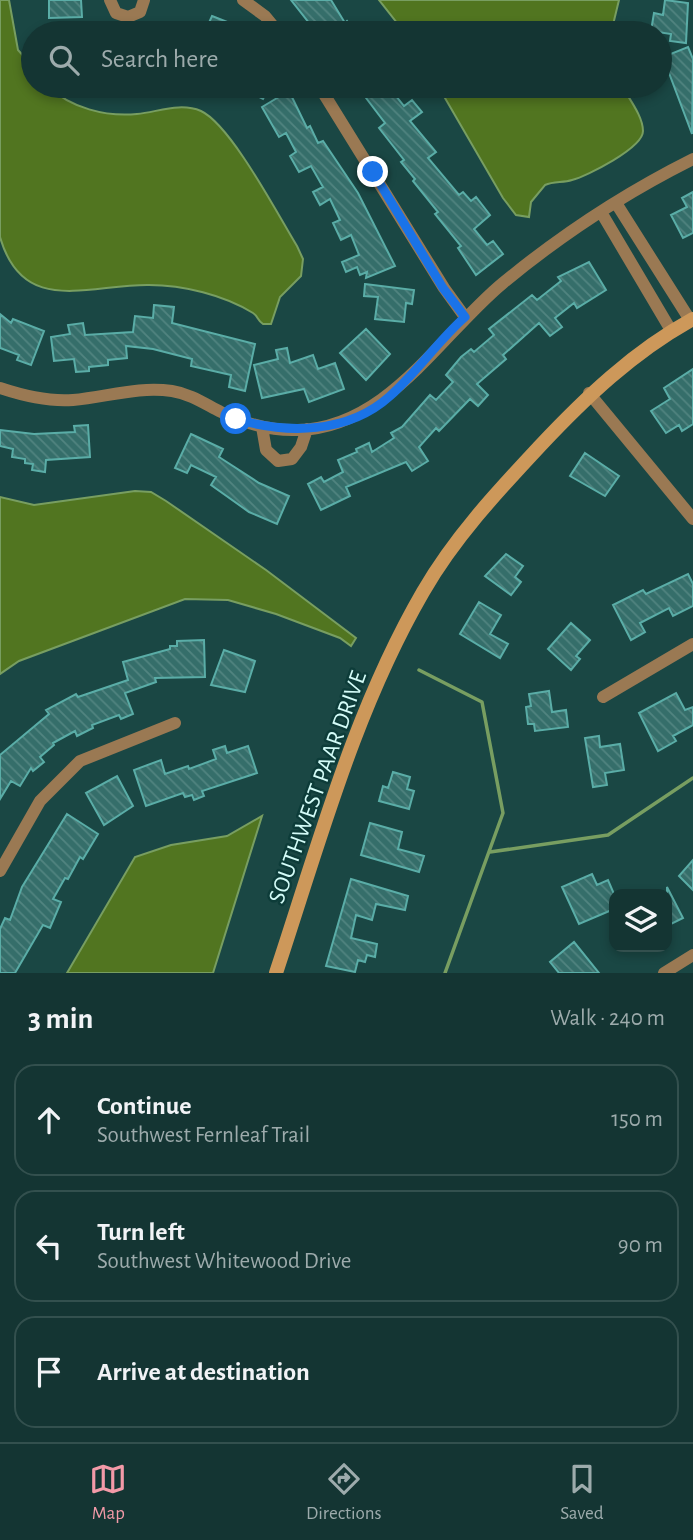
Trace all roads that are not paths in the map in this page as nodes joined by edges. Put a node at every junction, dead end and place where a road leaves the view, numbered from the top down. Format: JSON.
{"nodes":[{"id":1,"x":110,"y":0,"type":"edge"},
{"id":2,"x":144,"y":0,"type":"edge"},
{"id":3,"x":243,"y":0,"type":"edge"},
{"id":4,"x":269,"y":21,"type":"edge"},
{"id":5,"x":326,"y":98,"type":"edge"},
{"id":6,"x":693,"y":159,"type":"edge"},
{"id":7,"x":616,"y":202,"type":"junction"},
{"id":8,"x":601,"y":212,"type":"junction"},
{"id":9,"x":465,"y":317,"type":"junction"},
{"id":10,"x":692,"y":319,"type":"edge"},
{"id":11,"x":672,"y":331,"type":"junction"},
{"id":12,"x":0,"y":388,"type":"edge"},
{"id":13,"x":589,"y":393,"type":"junction"},
{"id":14,"x":262,"y":426,"type":"junction"},
{"id":15,"x":307,"y":429,"type":"junction"},
{"id":16,"x":693,"y":519,"type":"edge"},
{"id":17,"x":693,"y":644,"type":"edge"},
{"id":18,"x":603,"y":697,"type":"dead end"},
{"id":19,"x":175,"y":723,"type":"dead end"},
{"id":20,"x":0,"y":871,"type":"edge"},
{"id":21,"x":693,"y":955,"type":"edge"},
{"id":22,"x":276,"y":973,"type":"edge"},
{"id":23,"x":664,"y":973,"type":"edge"}],
"edges":[{"from":1,"to":2,"type":"street"},
{"from":3,"to":4,"type":"street"},
{"from":5,"to":9,"type":"street"},
{"from":6,"to":7,"type":"street"},
{"from":7,"to":8,"type":"street"},
{"from":7,"to":10,"type":"street"},
{"from":8,"to":9,"type":"street"},
{"from":8,"to":11,"type":"street"},
{"from":9,"to":15,"type":"street"},
{"from":10,"to":11,"type":"street","name":"SOUTHWEST PAAR DRIVE"},
{"from":11,"to":13,"type":"street","name":"SOUTHWEST PAAR DRIVE"},
{"from":12,"to":14,"type":"street"},
{"from":13,"to":16,"type":"street"},
{"from":13,"to":22,"type":"street","name":"SOUTHWEST PAAR DRIVE"},
{"from":14,"to":15,"type":"street"},
{"from":14,"to":15,"type":"street"},
{"from":17,"to":18,"type":"street"},
{"from":19,"to":20,"type":"street"},
{"from":21,"to":23,"type":"street"}]}
